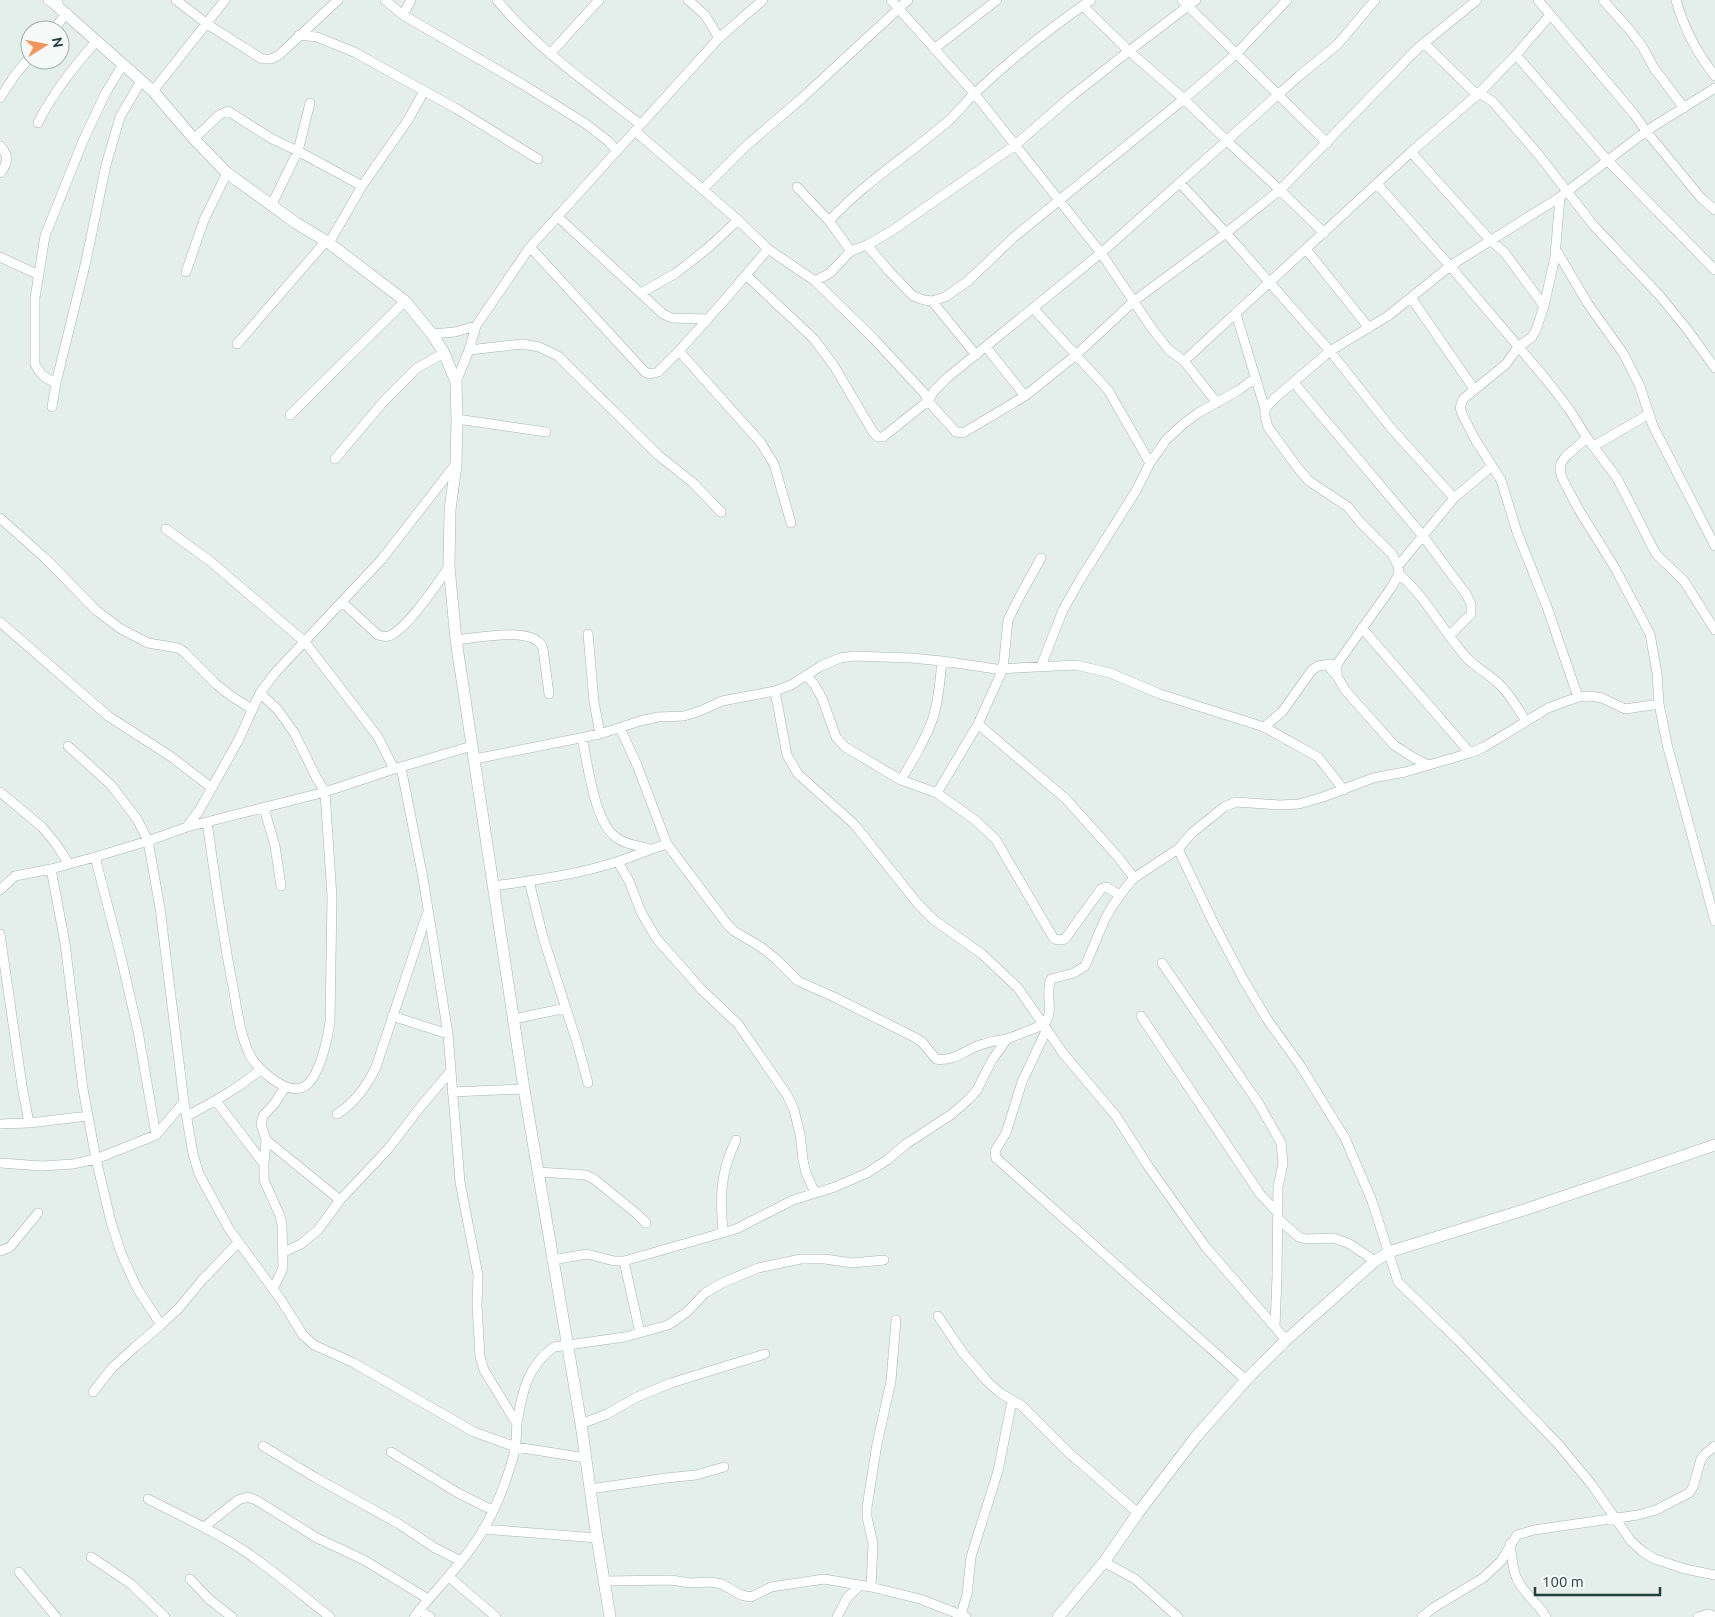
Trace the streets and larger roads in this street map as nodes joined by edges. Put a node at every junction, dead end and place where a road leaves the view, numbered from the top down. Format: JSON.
{"nodes":[{"id":1,"x":48,"y":0,"type":"edge"},
{"id":2,"x":176,"y":0,"type":"edge"},
{"id":3,"x":225,"y":0,"type":"edge"},
{"id":4,"x":338,"y":0,"type":"edge"},
{"id":5,"x":385,"y":0,"type":"edge"},
{"id":6,"x":411,"y":0,"type":"edge"},
{"id":7,"x":497,"y":0,"type":"edge"},
{"id":8,"x":599,"y":0,"type":"edge"},
{"id":9,"x":688,"y":0,"type":"edge"},
{"id":10,"x":763,"y":0,"type":"edge"},
{"id":11,"x":891,"y":0,"type":"edge"},
{"id":12,"x":908,"y":0,"type":"edge"},
{"id":13,"x":997,"y":0,"type":"edge"},
{"id":14,"x":1091,"y":0,"type":"edge"},
{"id":15,"x":1196,"y":0,"type":"edge"},
{"id":16,"x":1287,"y":0,"type":"edge"},
{"id":17,"x":1375,"y":0,"type":"edge"},
{"id":18,"x":1477,"y":0,"type":"edge"},
{"id":19,"x":1538,"y":0,"type":"edge"},
{"id":20,"x":1603,"y":0,"type":"edge"},
{"id":21,"x":1676,"y":0,"type":"edge"},
{"id":22,"x":1185,"y":3,"type":"edge"},
{"id":23,"x":1083,"y":6,"type":"junction"},
{"id":24,"x":60,"y":7,"type":"edge"},
{"id":25,"x":900,"y":8,"type":"junction"},
{"id":26,"x":403,"y":15,"type":"junction"},
{"id":27,"x":1550,"y":15,"type":"junction"},
{"id":28,"x":56,"y":20,"type":"edge"},
{"id":29,"x":207,"y":24,"type":"junction"},
{"id":30,"x":299,"y":35,"type":"junction"},
{"id":31,"x":718,"y":38,"type":"junction"},
{"id":32,"x":97,"y":40,"type":"junction"},
{"id":33,"x":1424,"y":43,"type":"junction"},
{"id":34,"x":934,"y":50,"type":"junction"},
{"id":35,"x":1128,"y":51,"type":"junction"},
{"id":36,"x":1237,"y":53,"type":"junction"},
{"id":37,"x":550,"y":54,"type":"junction"},
{"id":38,"x":1516,"y":55,"type":"junction"},
{"id":39,"x":123,"y":64,"type":"junction"},
{"id":40,"x":20,"y":69,"type":"edge"},
{"id":41,"x":1715,"y":76,"type":"edge"},
{"id":42,"x":141,"y":81,"type":"junction"},
{"id":43,"x":1715,"y":88,"type":"edge"},
{"id":44,"x":153,"y":91,"type":"junction"},
{"id":45,"x":424,"y":91,"type":"junction"},
{"id":46,"x":974,"y":93,"type":"junction"},
{"id":47,"x":1279,"y":95,"type":"junction"},
{"id":48,"x":1477,"y":95,"type":"junction"},
{"id":49,"x":0,"y":98,"type":"edge"},
{"id":50,"x":1184,"y":99,"type":"junction"},
{"id":51,"x":310,"y":103,"type":"dead end"},
{"id":52,"x":1684,"y":108,"type":"junction"},
{"id":53,"x":38,"y":123,"type":"dead end"},
{"id":54,"x":638,"y":128,"type":"junction"},
{"id":55,"x":1646,"y":131,"type":"junction"},
{"id":56,"x":194,"y":139,"type":"junction"},
{"id":57,"x":1226,"y":141,"type":"junction"},
{"id":58,"x":1326,"y":143,"type":"junction"},
{"id":59,"x":0,"y":146,"type":"edge"},
{"id":60,"x":1014,"y":146,"type":"junction"},
{"id":61,"x":298,"y":151,"type":"junction"},
{"id":62,"x":617,"y":151,"type":"junction"},
{"id":63,"x":1411,"y":152,"type":"junction"},
{"id":64,"x":538,"y":159,"type":"dead end"},
{"id":65,"x":1607,"y":160,"type":"junction"},
{"id":66,"x":227,"y":173,"type":"junction"},
{"id":67,"x":0,"y":174,"type":"edge"},
{"id":68,"x":1180,"y":183,"type":"junction"},
{"id":69,"x":1377,"y":184,"type":"junction"},
{"id":70,"x":362,"y":186,"type":"junction"},
{"id":71,"x":797,"y":188,"type":"dead end"},
{"id":72,"x":703,"y":189,"type":"junction"},
{"id":73,"x":1280,"y":190,"type":"junction"},
{"id":74,"x":1564,"y":194,"type":"junction"},
{"id":75,"x":1060,"y":202,"type":"junction"},
{"id":76,"x":271,"y":206,"type":"junction"},
{"id":77,"x":1715,"y":210,"type":"edge"},
{"id":78,"x":557,"y":216,"type":"junction"},
{"id":79,"x":738,"y":220,"type":"junction"},
{"id":80,"x":829,"y":220,"type":"junction"},
{"id":81,"x":1226,"y":233,"type":"junction"},
{"id":82,"x":1324,"y":233,"type":"junction"},
{"id":83,"x":1490,"y":240,"type":"junction"},
{"id":84,"x":327,"y":242,"type":"junction"},
{"id":85,"x":867,"y":245,"type":"junction"},
{"id":86,"x":530,"y":247,"type":"junction"},
{"id":87,"x":1555,"y":248,"type":"junction"},
{"id":88,"x":768,"y":249,"type":"junction"},
{"id":89,"x":1306,"y":249,"type":"junction"},
{"id":90,"x":851,"y":251,"type":"junction"},
{"id":91,"x":1101,"y":253,"type":"junction"},
{"id":92,"x":0,"y":257,"type":"edge"},
{"id":93,"x":1450,"y":266,"type":"junction"},
{"id":94,"x":1715,"y":270,"type":"edge"},
{"id":95,"x":186,"y":272,"type":"dead end"},
{"id":96,"x":39,"y":275,"type":"junction"},
{"id":97,"x":746,"y":275,"type":"junction"},
{"id":98,"x":815,"y":281,"type":"junction"},
{"id":99,"x":1270,"y":284,"type":"junction"},
{"id":100,"x":641,"y":294,"type":"junction"},
{"id":101,"x":1412,"y":298,"type":"junction"},
{"id":102,"x":405,"y":301,"type":"junction"},
{"id":103,"x":932,"y":301,"type":"junction"},
{"id":104,"x":1134,"y":301,"type":"junction"},
{"id":105,"x":1544,"y":306,"type":"junction"},
{"id":106,"x":1033,"y":308,"type":"junction"},
{"id":107,"x":1236,"y":314,"type":"junction"},
{"id":108,"x":708,"y":320,"type":"junction"},
{"id":109,"x":476,"y":326,"type":"junction"},
{"id":110,"x":1370,"y":328,"type":"junction"},
{"id":111,"x":432,"y":334,"type":"junction"},
{"id":112,"x":237,"y":344,"type":"dead end"},
{"id":113,"x":986,"y":347,"type":"junction"},
{"id":114,"x":1518,"y":348,"type":"junction"},
{"id":115,"x":469,"y":350,"type":"junction"},
{"id":116,"x":679,"y":350,"type":"junction"},
{"id":117,"x":1330,"y":351,"type":"junction"},
{"id":118,"x":444,"y":353,"type":"junction"},
{"id":119,"x":976,"y":355,"type":"junction"},
{"id":120,"x":1076,"y":355,"type":"junction"},
{"id":121,"x":1184,"y":361,"type":"junction"},
{"id":122,"x":1715,"y":368,"type":"edge"},
{"id":123,"x":1255,"y":378,"type":"junction"},
{"id":124,"x":456,"y":382,"type":"junction"},
{"id":125,"x":56,"y":383,"type":"junction"},
{"id":126,"x":1294,"y":383,"type":"junction"},
{"id":127,"x":1474,"y":389,"type":"junction"},
{"id":128,"x":1025,"y":396,"type":"junction"},
{"id":129,"x":928,"y":401,"type":"junction"},
{"id":130,"x":1217,"y":403,"type":"junction"},
{"id":131,"x":52,"y":407,"type":"dead end"},
{"id":132,"x":1265,"y":409,"type":"junction"},
{"id":133,"x":1649,"y":414,"type":"junction"},
{"id":134,"x":290,"y":415,"type":"dead end"},
{"id":135,"x":457,"y":419,"type":"junction"},
{"id":136,"x":546,"y":432,"type":"dead end"},
{"id":137,"x":1588,"y":438,"type":"junction"},
{"id":138,"x":1594,"y":446,"type":"junction"},
{"id":139,"x":335,"y":459,"type":"dead end"},
{"id":140,"x":1150,"y":463,"type":"junction"},
{"id":141,"x":456,"y":465,"type":"junction"},
{"id":142,"x":1492,"y":466,"type":"junction"},
{"id":143,"x":1454,"y":498,"type":"junction"},
{"id":144,"x":722,"y":512,"type":"dead end"},
{"id":145,"x":0,"y":518,"type":"edge"},
{"id":146,"x":791,"y":523,"type":"dead end"},
{"id":147,"x":166,"y":529,"type":"dead end"},
{"id":148,"x":1423,"y":536,"type":"junction"},
{"id":149,"x":1715,"y":546,"type":"edge"},
{"id":150,"x":1041,"y":558,"type":"dead end"},
{"id":151,"x":449,"y":567,"type":"junction"},
{"id":152,"x":1399,"y":570,"type":"junction"},
{"id":153,"x":342,"y":602,"type":"junction"},
{"id":154,"x":0,"y":622,"type":"edge"},
{"id":155,"x":1362,"y":628,"type":"junction"},
{"id":156,"x":1715,"y":630,"type":"edge"},
{"id":157,"x":588,"y":634,"type":"dead end"},
{"id":158,"x":1449,"y":636,"type":"junction"},
{"id":159,"x":456,"y":640,"type":"junction"},
{"id":160,"x":306,"y":642,"type":"junction"},
{"id":161,"x":942,"y":661,"type":"junction"},
{"id":162,"x":1337,"y":664,"type":"junction"},
{"id":163,"x":1327,"y":665,"type":"junction"},
{"id":164,"x":1041,"y":666,"type":"junction"},
{"id":165,"x":1003,"y":669,"type":"junction"},
{"id":166,"x":806,"y":675,"type":"junction"},
{"id":167,"x":1337,"y":676,"type":"junction"},
{"id":168,"x":775,"y":691,"type":"junction"},
{"id":169,"x":260,"y":693,"type":"junction"},
{"id":170,"x":549,"y":694,"type":"dead end"},
{"id":171,"x":1578,"y":697,"type":"junction"},
{"id":172,"x":1659,"y":704,"type":"junction"},
{"id":173,"x":252,"y":709,"type":"junction"},
{"id":174,"x":1526,"y":721,"type":"junction"},
{"id":175,"x":978,"y":724,"type":"junction"},
{"id":176,"x":1264,"y":727,"type":"junction"},
{"id":177,"x":620,"y":728,"type":"junction"},
{"id":178,"x":600,"y":734,"type":"junction"},
{"id":179,"x":582,"y":738,"type":"junction"},
{"id":180,"x":68,"y":746,"type":"dead end"},
{"id":181,"x":472,"y":746,"type":"junction"},
{"id":182,"x":1470,"y":753,"type":"junction"},
{"id":183,"x":475,"y":759,"type":"junction"},
{"id":184,"x":1428,"y":765,"type":"junction"},
{"id":185,"x":398,"y":768,"type":"junction"},
{"id":186,"x":901,"y":780,"type":"junction"},
{"id":187,"x":212,"y":788,"type":"junction"},
{"id":188,"x":1344,"y":790,"type":"junction"},
{"id":189,"x":0,"y":792,"type":"edge"},
{"id":190,"x":325,"y":792,"type":"junction"},
{"id":191,"x":937,"y":794,"type":"junction"},
{"id":192,"x":264,"y":808,"type":"junction"},
{"id":193,"x":207,"y":822,"type":"junction"},
{"id":194,"x":187,"y":826,"type":"junction"},
{"id":195,"x":148,"y":841,"type":"junction"},
{"id":196,"x":667,"y":844,"type":"junction"},
{"id":197,"x":650,"y":848,"type":"junction"},
{"id":198,"x":1178,"y":849,"type":"junction"},
{"id":199,"x":95,"y":857,"type":"junction"},
{"id":200,"x":618,"y":862,"type":"junction"},
{"id":201,"x":70,"y":864,"type":"junction"},
{"id":202,"x":51,"y":869,"type":"junction"},
{"id":203,"x":14,"y":876,"type":"junction"},
{"id":204,"x":0,"y":877,"type":"edge"},
{"id":205,"x":1134,"y":878,"type":"junction"},
{"id":206,"x":529,"y":881,"type":"junction"},
{"id":207,"x":281,"y":886,"type":"dead end"},
{"id":208,"x":494,"y":886,"type":"junction"},
{"id":209,"x":0,"y":890,"type":"edge"},
{"id":210,"x":1120,"y":895,"type":"junction"},
{"id":211,"x":428,"y":912,"type":"junction"},
{"id":212,"x":1715,"y":921,"type":"edge"},
{"id":213,"x":0,"y":934,"type":"edge"},
{"id":214,"x":1162,"y":963,"type":"dead end"},
{"id":215,"x":566,"y":1008,"type":"junction"},
{"id":216,"x":392,"y":1016,"type":"junction"},
{"id":217,"x":1141,"y":1016,"type":"dead end"},
{"id":218,"x":514,"y":1019,"type":"junction"},
{"id":219,"x":1045,"y":1028,"type":"junction"},
{"id":220,"x":448,"y":1034,"type":"junction"},
{"id":221,"x":1008,"y":1038,"type":"junction"},
{"id":222,"x":261,"y":1069,"type":"junction"},
{"id":223,"x":450,"y":1072,"type":"junction"},
{"id":224,"x":588,"y":1083,"type":"dead end"},
{"id":225,"x":285,"y":1087,"type":"junction"},
{"id":226,"x":524,"y":1089,"type":"junction"},
{"id":227,"x":452,"y":1092,"type":"junction"},
{"id":228,"x":216,"y":1101,"type":"junction"},
{"id":229,"x":184,"y":1102,"type":"junction"},
{"id":230,"x":338,"y":1114,"type":"dead end"},
{"id":231,"x":88,"y":1116,"type":"junction"},
{"id":232,"x":186,"y":1116,"type":"junction"},
{"id":233,"x":29,"y":1123,"type":"junction"},
{"id":234,"x":0,"y":1124,"type":"edge"},
{"id":235,"x":156,"y":1134,"type":"junction"},
{"id":236,"x":266,"y":1140,"type":"junction"},
{"id":237,"x":736,"y":1140,"type":"dead end"},
{"id":238,"x":1715,"y":1145,"type":"edge"},
{"id":239,"x":96,"y":1159,"type":"junction"},
{"id":240,"x":0,"y":1163,"type":"edge"},
{"id":241,"x":264,"y":1164,"type":"junction"},
{"id":242,"x":538,"y":1172,"type":"junction"},
{"id":243,"x":815,"y":1193,"type":"junction"},
{"id":244,"x":340,"y":1200,"type":"junction"},
{"id":245,"x":38,"y":1214,"type":"dead end"},
{"id":246,"x":1277,"y":1215,"type":"junction"},
{"id":247,"x":646,"y":1224,"type":"dead end"},
{"id":248,"x":723,"y":1232,"type":"junction"},
{"id":249,"x":238,"y":1243,"type":"junction"},
{"id":250,"x":0,"y":1251,"type":"edge"},
{"id":251,"x":284,"y":1252,"type":"junction"},
{"id":252,"x":1389,"y":1252,"type":"junction"},
{"id":253,"x":552,"y":1260,"type":"junction"},
{"id":254,"x":884,"y":1260,"type":"dead end"},
{"id":255,"x":624,"y":1261,"type":"junction"},
{"id":256,"x":1375,"y":1261,"type":"junction"},
{"id":257,"x":273,"y":1289,"type":"junction"},
{"id":258,"x":938,"y":1316,"type":"dead end"},
{"id":259,"x":896,"y":1320,"type":"dead end"},
{"id":260,"x":161,"y":1325,"type":"junction"},
{"id":261,"x":1275,"y":1327,"type":"junction"},
{"id":262,"x":640,"y":1333,"type":"junction"},
{"id":263,"x":1286,"y":1340,"type":"junction"},
{"id":264,"x":567,"y":1344,"type":"junction"},
{"id":265,"x":766,"y":1354,"type":"dead end"},
{"id":266,"x":1246,"y":1380,"type":"junction"},
{"id":267,"x":93,"y":1392,"type":"dead end"},
{"id":268,"x":1012,"y":1401,"type":"junction"},
{"id":269,"x":517,"y":1424,"type":"junction"},
{"id":270,"x":581,"y":1424,"type":"junction"},
{"id":271,"x":263,"y":1446,"type":"dead end"},
{"id":272,"x":1715,"y":1446,"type":"edge"},
{"id":273,"x":516,"y":1447,"type":"junction"},
{"id":274,"x":391,"y":1452,"type":"dead end"},
{"id":275,"x":586,"y":1458,"type":"junction"},
{"id":276,"x":724,"y":1467,"type":"dead end"},
{"id":277,"x":590,"y":1489,"type":"junction"},
{"id":278,"x":148,"y":1499,"type":"dead end"},
{"id":279,"x":492,"y":1510,"type":"junction"},
{"id":280,"x":1138,"y":1514,"type":"junction"},
{"id":281,"x":1615,"y":1517,"type":"junction"},
{"id":282,"x":204,"y":1527,"type":"junction"},
{"id":283,"x":483,"y":1529,"type":"junction"},
{"id":284,"x":597,"y":1538,"type":"junction"},
{"id":285,"x":1510,"y":1544,"type":"junction"},
{"id":286,"x":91,"y":1557,"type":"dead end"},
{"id":287,"x":461,"y":1562,"type":"junction"},
{"id":288,"x":1104,"y":1562,"type":"junction"},
{"id":289,"x":18,"y":1572,"type":"dead end"},
{"id":290,"x":1715,"y":1575,"type":"edge"},
{"id":291,"x":449,"y":1577,"type":"junction"},
{"id":292,"x":190,"y":1579,"type":"dead end"},
{"id":293,"x":605,"y":1581,"type":"junction"},
{"id":294,"x":858,"y":1586,"type":"junction"},
{"id":295,"x":871,"y":1587,"type":"junction"},
{"id":296,"x":428,"y":1600,"type":"junction"},
{"id":297,"x":416,"y":1613,"type":"edge"},
{"id":298,"x":963,"y":1616,"type":"edge"},
{"id":299,"x":56,"y":1617,"type":"edge"},
{"id":300,"x":165,"y":1617,"type":"edge"},
{"id":301,"x":232,"y":1617,"type":"edge"},
{"id":302,"x":330,"y":1617,"type":"edge"},
{"id":303,"x":430,"y":1617,"type":"edge"},
{"id":304,"x":496,"y":1617,"type":"edge"},
{"id":305,"x":610,"y":1617,"type":"edge"},
{"id":306,"x":838,"y":1617,"type":"edge"},
{"id":307,"x":1058,"y":1617,"type":"edge"},
{"id":308,"x":1178,"y":1617,"type":"edge"},
{"id":309,"x":1422,"y":1617,"type":"edge"},
{"id":310,"x":1546,"y":1617,"type":"edge"},
{"id":311,"x":1698,"y":1617,"type":"edge"},
{"id":312,"x":1715,"y":1617,"type":"edge"}],
"edges":[{"from":1,"to":24,"type":"street"},
{"from":2,"to":29,"type":"street"},
{"from":3,"to":29,"type":"street"},
{"from":4,"to":30,"type":"street"},
{"from":5,"to":26,"type":"street"},
{"from":6,"to":26,"type":"street"},
{"from":7,"to":37,"type":"street"},
{"from":8,"to":37,"type":"street"},
{"from":9,"to":31,"type":"street"},
{"from":10,"to":31,"type":"street"},
{"from":11,"to":25,"type":"street"},
{"from":12,"to":25,"type":"street"},
{"from":13,"to":34,"type":"street"},
{"from":14,"to":23,"type":"street"},
{"from":15,"to":22,"type":"street"},
{"from":16,"to":36,"type":"street"},
{"from":17,"to":47,"type":"street"},
{"from":18,"to":33,"type":"street"},
{"from":19,"to":27,"type":"street"},
{"from":20,"to":52,"type":"street"},
{"from":21,"to":41,"type":"street"},
{"from":22,"to":35,"type":"street"},
{"from":22,"to":36,"type":"street"},
{"from":23,"to":35,"type":"street"},
{"from":23,"to":46,"type":"street"},
{"from":24,"to":28,"type":"street"},
{"from":24,"to":32,"type":"street"},
{"from":25,"to":34,"type":"street"},
{"from":25,"to":72,"type":"street"},
{"from":26,"to":62,"type":"street"},
{"from":27,"to":38,"type":"street"},
{"from":27,"to":55,"type":"street"},
{"from":29,"to":30,"type":"street"},
{"from":29,"to":44,"type":"street"},
{"from":30,"to":45,"type":"street"},
{"from":31,"to":54,"type":"street"},
{"from":32,"to":39,"type":"street"},
{"from":32,"to":53,"type":"street"},
{"from":33,"to":48,"type":"street"},
{"from":33,"to":58,"type":"street"},
{"from":34,"to":46,"type":"street"},
{"from":35,"to":50,"type":"street"},
{"from":35,"to":60,"type":"street"},
{"from":36,"to":47,"type":"street"},
{"from":36,"to":50,"type":"street"},
{"from":37,"to":54,"type":"street"},
{"from":38,"to":48,"type":"street"},
{"from":38,"to":65,"type":"street"},
{"from":39,"to":42,"type":"street"},
{"from":39,"to":96,"type":"street"},
{"from":40,"to":49,"type":"street"},
{"from":42,"to":44,"type":"street"},
{"from":42,"to":125,"type":"street"},
{"from":43,"to":52,"type":"street"},
{"from":44,"to":56,"type":"street"},
{"from":45,"to":64,"type":"street"},
{"from":45,"to":70,"type":"street"},
{"from":46,"to":60,"type":"street"},
{"from":46,"to":80,"type":"street"},
{"from":47,"to":57,"type":"street"},
{"from":47,"to":58,"type":"street"},
{"from":48,"to":63,"type":"street"},
{"from":48,"to":74,"type":"street"},
{"from":50,"to":57,"type":"street"},
{"from":50,"to":75,"type":"street"},
{"from":51,"to":61,"type":"street"},
{"from":52,"to":55,"type":"street"},
{"from":54,"to":62,"type":"street"},
{"from":54,"to":72,"type":"street"},
{"from":55,"to":65,"type":"street"},
{"from":55,"to":77,"type":"street"},
{"from":56,"to":61,"type":"street"},
{"from":56,"to":66,"type":"street"},
{"from":57,"to":68,"type":"street"},
{"from":57,"to":73,"type":"street"},
{"from":58,"to":73,"type":"street"},
{"from":59,"to":67,"type":"street"},
{"from":60,"to":75,"type":"street"},
{"from":60,"to":85,"type":"street"},
{"from":61,"to":70,"type":"street"},
{"from":61,"to":76,"type":"street"},
{"from":62,"to":78,"type":"street"},
{"from":63,"to":69,"type":"street"},
{"from":63,"to":83,"type":"street"},
{"from":65,"to":74,"type":"street"},
{"from":65,"to":94,"type":"street"},
{"from":66,"to":76,"type":"street"},
{"from":66,"to":95,"type":"street"},
{"from":68,"to":81,"type":"street"},
{"from":68,"to":91,"type":"street"},
{"from":69,"to":82,"type":"street"},
{"from":69,"to":93,"type":"street"},
{"from":70,"to":84,"type":"street"},
{"from":71,"to":80,"type":"street"},
{"from":72,"to":79,"type":"street"},
{"from":73,"to":81,"type":"street"},
{"from":73,"to":82,"type":"street"},
{"from":74,"to":83,"type":"street"},
{"from":74,"to":87,"type":"street"},
{"from":74,"to":122,"type":"street"},
{"from":75,"to":91,"type":"street"},
{"from":75,"to":103,"type":"street"},
{"from":76,"to":84,"type":"street"},
{"from":78,"to":86,"type":"street"},
{"from":78,"to":100,"type":"street"},
{"from":79,"to":88,"type":"street"},
{"from":79,"to":100,"type":"street"},
{"from":80,"to":90,"type":"street"},
{"from":81,"to":99,"type":"street"},
{"from":81,"to":104,"type":"street"},
{"from":82,"to":89,"type":"street"},
{"from":83,"to":93,"type":"street"},
{"from":83,"to":105,"type":"street"},
{"from":84,"to":102,"type":"street"},
{"from":84,"to":112,"type":"street"},
{"from":85,"to":90,"type":"street"},
{"from":85,"to":103,"type":"street"},
{"from":86,"to":109,"type":"street"},
{"from":86,"to":116,"type":"street"},
{"from":87,"to":105,"type":"street"},
{"from":87,"to":133,"type":"street"},
{"from":88,"to":97,"type":"street"},
{"from":88,"to":98,"type":"street"},
{"from":89,"to":99,"type":"street"},
{"from":89,"to":110,"type":"street"},
{"from":90,"to":98,"type":"street"},
{"from":91,"to":104,"type":"street"},
{"from":91,"to":106,"type":"street"},
{"from":92,"to":96,"type":"street"},
{"from":93,"to":101,"type":"street"},
{"from":93,"to":114,"type":"street"},
{"from":96,"to":125,"type":"street"},
{"from":97,"to":108,"type":"street"},
{"from":97,"to":129,"type":"street"},
{"from":98,"to":129,"type":"street"},
{"from":99,"to":107,"type":"street"},
{"from":99,"to":117,"type":"street"},
{"from":100,"to":108,"type":"street"},
{"from":101,"to":110,"type":"street"},
{"from":101,"to":127,"type":"street"},
{"from":102,"to":111,"type":"street"},
{"from":102,"to":134,"type":"street"},
{"from":103,"to":119,"type":"street"},
{"from":104,"to":120,"type":"street"},
{"from":104,"to":121,"type":"street"},
{"from":105,"to":114,"type":"street"},
{"from":106,"to":113,"type":"street"},
{"from":106,"to":120,"type":"street"},
{"from":107,"to":121,"type":"street"},
{"from":107,"to":123,"type":"street"},
{"from":108,"to":116,"type":"street"},
{"from":109,"to":111,"type":"street"},
{"from":109,"to":115,"type":"street"},
{"from":110,"to":117,"type":"street"},
{"from":111,"to":118,"type":"street"},
{"from":113,"to":119,"type":"street"},
{"from":113,"to":128,"type":"street"},
{"from":114,"to":127,"type":"street"},
{"from":114,"to":137,"type":"street"},
{"from":115,"to":124,"type":"street"},
{"from":115,"to":144,"type":"street"},
{"from":116,"to":146,"type":"street"},
{"from":117,"to":126,"type":"street"},
{"from":117,"to":143,"type":"street"},
{"from":118,"to":124,"type":"street"},
{"from":118,"to":139,"type":"street"},
{"from":119,"to":129,"type":"street"},
{"from":120,"to":128,"type":"street"},
{"from":120,"to":140,"type":"street"},
{"from":121,"to":130,"type":"street"},
{"from":123,"to":130,"type":"street"},
{"from":123,"to":132,"type":"street"},
{"from":124,"to":135,"type":"street"},
{"from":125,"to":131,"type":"street"},
{"from":126,"to":132,"type":"street"},
{"from":126,"to":148,"type":"street"},
{"from":127,"to":142,"type":"street"},
{"from":128,"to":129,"type":"street"},
{"from":130,"to":140,"type":"street"},
{"from":132,"to":152,"type":"street"},
{"from":133,"to":138,"type":"street"},
{"from":133,"to":149,"type":"street"},
{"from":135,"to":136,"type":"street"},
{"from":135,"to":141,"type":"street"},
{"from":137,"to":138,"type":"street"},
{"from":137,"to":172,"type":"street"},
{"from":138,"to":156,"type":"street"},
{"from":140,"to":164,"type":"street"},
{"from":141,"to":151,"type":"street"},
{"from":141,"to":153,"type":"street"},
{"from":142,"to":143,"type":"street"},
{"from":142,"to":171,"type":"street"},
{"from":143,"to":148,"type":"street"},
{"from":145,"to":173,"type":"street"},
{"from":147,"to":160,"type":"street"},
{"from":148,"to":152,"type":"street"},
{"from":148,"to":158,"type":"street"},
{"from":150,"to":165,"type":"street"},
{"from":151,"to":153,"type":"street"},
{"from":151,"to":159,"type":"street"},
{"from":152,"to":155,"type":"street"},
{"from":152,"to":158,"type":"street"},
{"from":153,"to":160,"type":"street"},
{"from":154,"to":187,"type":"street"},
{"from":155,"to":162,"type":"street"},
{"from":155,"to":182,"type":"street"},
{"from":157,"to":178,"type":"street"},
{"from":158,"to":174,"type":"street"},
{"from":159,"to":170,"type":"street"},
{"from":159,"to":181,"type":"street"},
{"from":160,"to":169,"type":"street"},
{"from":160,"to":185,"type":"street"},
{"from":161,"to":165,"type":"street"},
{"from":161,"to":166,"type":"street"},
{"from":161,"to":186,"type":"street"},
{"from":162,"to":163,"type":"street"},
{"from":162,"to":167,"type":"street"},
{"from":163,"to":167,"type":"street"},
{"from":163,"to":176,"type":"street"},
{"from":164,"to":165,"type":"street"},
{"from":164,"to":176,"type":"street"},
{"from":165,"to":175,"type":"street"},
{"from":166,"to":168,"type":"street"},
{"from":166,"to":186,"type":"street"},
{"from":167,"to":184,"type":"street"},
{"from":168,"to":177,"type":"street"},
{"from":168,"to":219,"type":"street"},
{"from":169,"to":173,"type":"street"},
{"from":169,"to":190,"type":"street"},
{"from":171,"to":172,"type":"street"},
{"from":171,"to":174,"type":"street"},
{"from":172,"to":212,"type":"street"},
{"from":173,"to":187,"type":"street"},
{"from":174,"to":182,"type":"street"},
{"from":175,"to":191,"type":"street"},
{"from":175,"to":205,"type":"street"},
{"from":176,"to":188,"type":"street"},
{"from":177,"to":178,"type":"street"},
{"from":177,"to":196,"type":"street"},
{"from":178,"to":179,"type":"street"},
{"from":179,"to":183,"type":"street"},
{"from":179,"to":197,"type":"street"},
{"from":180,"to":195,"type":"street"},
{"from":181,"to":183,"type":"street"},
{"from":181,"to":185,"type":"street"},
{"from":182,"to":184,"type":"street"},
{"from":183,"to":208,"type":"street"},
{"from":184,"to":188,"type":"street"},
{"from":185,"to":190,"type":"street"},
{"from":185,"to":211,"type":"street"},
{"from":186,"to":191,"type":"street"},
{"from":187,"to":194,"type":"street"},
{"from":188,"to":198,"type":"street"},
{"from":189,"to":201,"type":"street"},
{"from":190,"to":192,"type":"street"},
{"from":190,"to":225,"type":"street"},
{"from":191,"to":210,"type":"street"},
{"from":192,"to":193,"type":"street"},
{"from":192,"to":207,"type":"street"},
{"from":193,"to":194,"type":"street"},
{"from":193,"to":222,"type":"street"},
{"from":194,"to":195,"type":"street"},
{"from":195,"to":199,"type":"street"},
{"from":195,"to":229,"type":"street"},
{"from":196,"to":197,"type":"street"},
{"from":196,"to":221,"type":"street"},
{"from":197,"to":200,"type":"street"},
{"from":198,"to":205,"type":"street"},
{"from":198,"to":252,"type":"street"},
{"from":199,"to":201,"type":"street"},
{"from":199,"to":235,"type":"street"},
{"from":200,"to":206,"type":"street"},
{"from":200,"to":243,"type":"street"},
{"from":201,"to":202,"type":"street"},
{"from":202,"to":203,"type":"street"},
{"from":202,"to":231,"type":"street"},
{"from":203,"to":204,"type":"street"},
{"from":203,"to":209,"type":"street"},
{"from":205,"to":210,"type":"street"},
{"from":206,"to":208,"type":"street"},
{"from":206,"to":215,"type":"street"},
{"from":208,"to":218,"type":"street"},
{"from":210,"to":219,"type":"street"},
{"from":211,"to":216,"type":"street"},
{"from":211,"to":220,"type":"street"},
{"from":213,"to":233,"type":"street"},
{"from":214,"to":246,"type":"street"},
{"from":215,"to":218,"type":"street"},
{"from":215,"to":224,"type":"street"},
{"from":216,"to":220,"type":"street"},
{"from":216,"to":230,"type":"street"},
{"from":217,"to":246,"type":"street"},
{"from":218,"to":226,"type":"street"},
{"from":219,"to":221,"type":"street"},
{"from":219,"to":261,"type":"street"},
{"from":219,"to":266,"type":"street"},
{"from":220,"to":223,"type":"street"},
{"from":221,"to":243,"type":"street"},
{"from":222,"to":225,"type":"street"},
{"from":222,"to":228,"type":"street"},
{"from":223,"to":227,"type":"street"},
{"from":223,"to":244,"type":"street"},
{"from":225,"to":236,"type":"street"},
{"from":226,"to":227,"type":"street"},
{"from":226,"to":242,"type":"street"},
{"from":227,"to":269,"type":"street"},
{"from":228,"to":232,"type":"street"},
{"from":228,"to":241,"type":"street"},
{"from":229,"to":232,"type":"street"},
{"from":229,"to":235,"type":"street"},
{"from":231,"to":233,"type":"street"},
{"from":231,"to":239,"type":"street"},
{"from":232,"to":249,"type":"street"},
{"from":233,"to":234,"type":"street"},
{"from":235,"to":239,"type":"street"},
{"from":236,"to":241,"type":"street"},
{"from":236,"to":244,"type":"street"},
{"from":237,"to":248,"type":"street"},
{"from":238,"to":252,"type":"street"},
{"from":239,"to":240,"type":"street"},
{"from":239,"to":260,"type":"street"},
{"from":241,"to":251,"type":"street"},
{"from":242,"to":247,"type":"street"},
{"from":242,"to":253,"type":"street"},
{"from":243,"to":248,"type":"street"},
{"from":244,"to":251,"type":"street"},
{"from":245,"to":250,"type":"street"},
{"from":246,"to":256,"type":"street"},
{"from":246,"to":261,"type":"street"},
{"from":248,"to":255,"type":"street"},
{"from":249,"to":257,"type":"street"},
{"from":249,"to":260,"type":"street"},
{"from":251,"to":257,"type":"street"},
{"from":252,"to":256,"type":"street"},
{"from":252,"to":281,"type":"street"},
{"from":253,"to":255,"type":"street"},
{"from":253,"to":264,"type":"street"},
{"from":254,"to":262,"type":"street"},
{"from":255,"to":262,"type":"street"},
{"from":256,"to":263,"type":"street"},
{"from":257,"to":273,"type":"street"},
{"from":258,"to":268,"type":"street"},
{"from":259,"to":295,"type":"street"},
{"from":260,"to":267,"type":"street"},
{"from":261,"to":263,"type":"street"},
{"from":262,"to":264,"type":"street"},
{"from":263,"to":266,"type":"street"},
{"from":264,"to":269,"type":"street"},
{"from":264,"to":270,"type":"street"},
{"from":265,"to":270,"type":"street"},
{"from":266,"to":280,"type":"street"},
{"from":268,"to":280,"type":"street"},
{"from":268,"to":298,"type":"street"},
{"from":269,"to":273,"type":"street"},
{"from":270,"to":275,"type":"street"},
{"from":271,"to":287,"type":"street"},
{"from":272,"to":281,"type":"street"},
{"from":273,"to":275,"type":"street"},
{"from":273,"to":279,"type":"street"},
{"from":274,"to":279,"type":"street"},
{"from":275,"to":277,"type":"street"},
{"from":276,"to":277,"type":"street"},
{"from":277,"to":284,"type":"street"},
{"from":278,"to":282,"type":"street"},
{"from":279,"to":283,"type":"street"},
{"from":280,"to":288,"type":"street"},
{"from":281,"to":285,"type":"street"},
{"from":281,"to":290,"type":"street"},
{"from":282,"to":296,"type":"street"},
{"from":282,"to":302,"type":"street"},
{"from":283,"to":284,"type":"street"},
{"from":283,"to":287,"type":"street"},
{"from":284,"to":293,"type":"street"},
{"from":285,"to":309,"type":"street"},
{"from":285,"to":310,"type":"street"},
{"from":286,"to":300,"type":"street"},
{"from":287,"to":291,"type":"street"},
{"from":288,"to":307,"type":"street"},
{"from":288,"to":308,"type":"street"},
{"from":289,"to":299,"type":"street"},
{"from":291,"to":296,"type":"street"},
{"from":291,"to":304,"type":"street"},
{"from":292,"to":301,"type":"street"},
{"from":293,"to":294,"type":"street"},
{"from":293,"to":305,"type":"street"},
{"from":294,"to":295,"type":"street"},
{"from":294,"to":306,"type":"street"},
{"from":295,"to":298,"type":"street"},
{"from":296,"to":297,"type":"street"},
{"from":297,"to":303,"type":"street"},
{"from":311,"to":312,"type":"street"}]}
